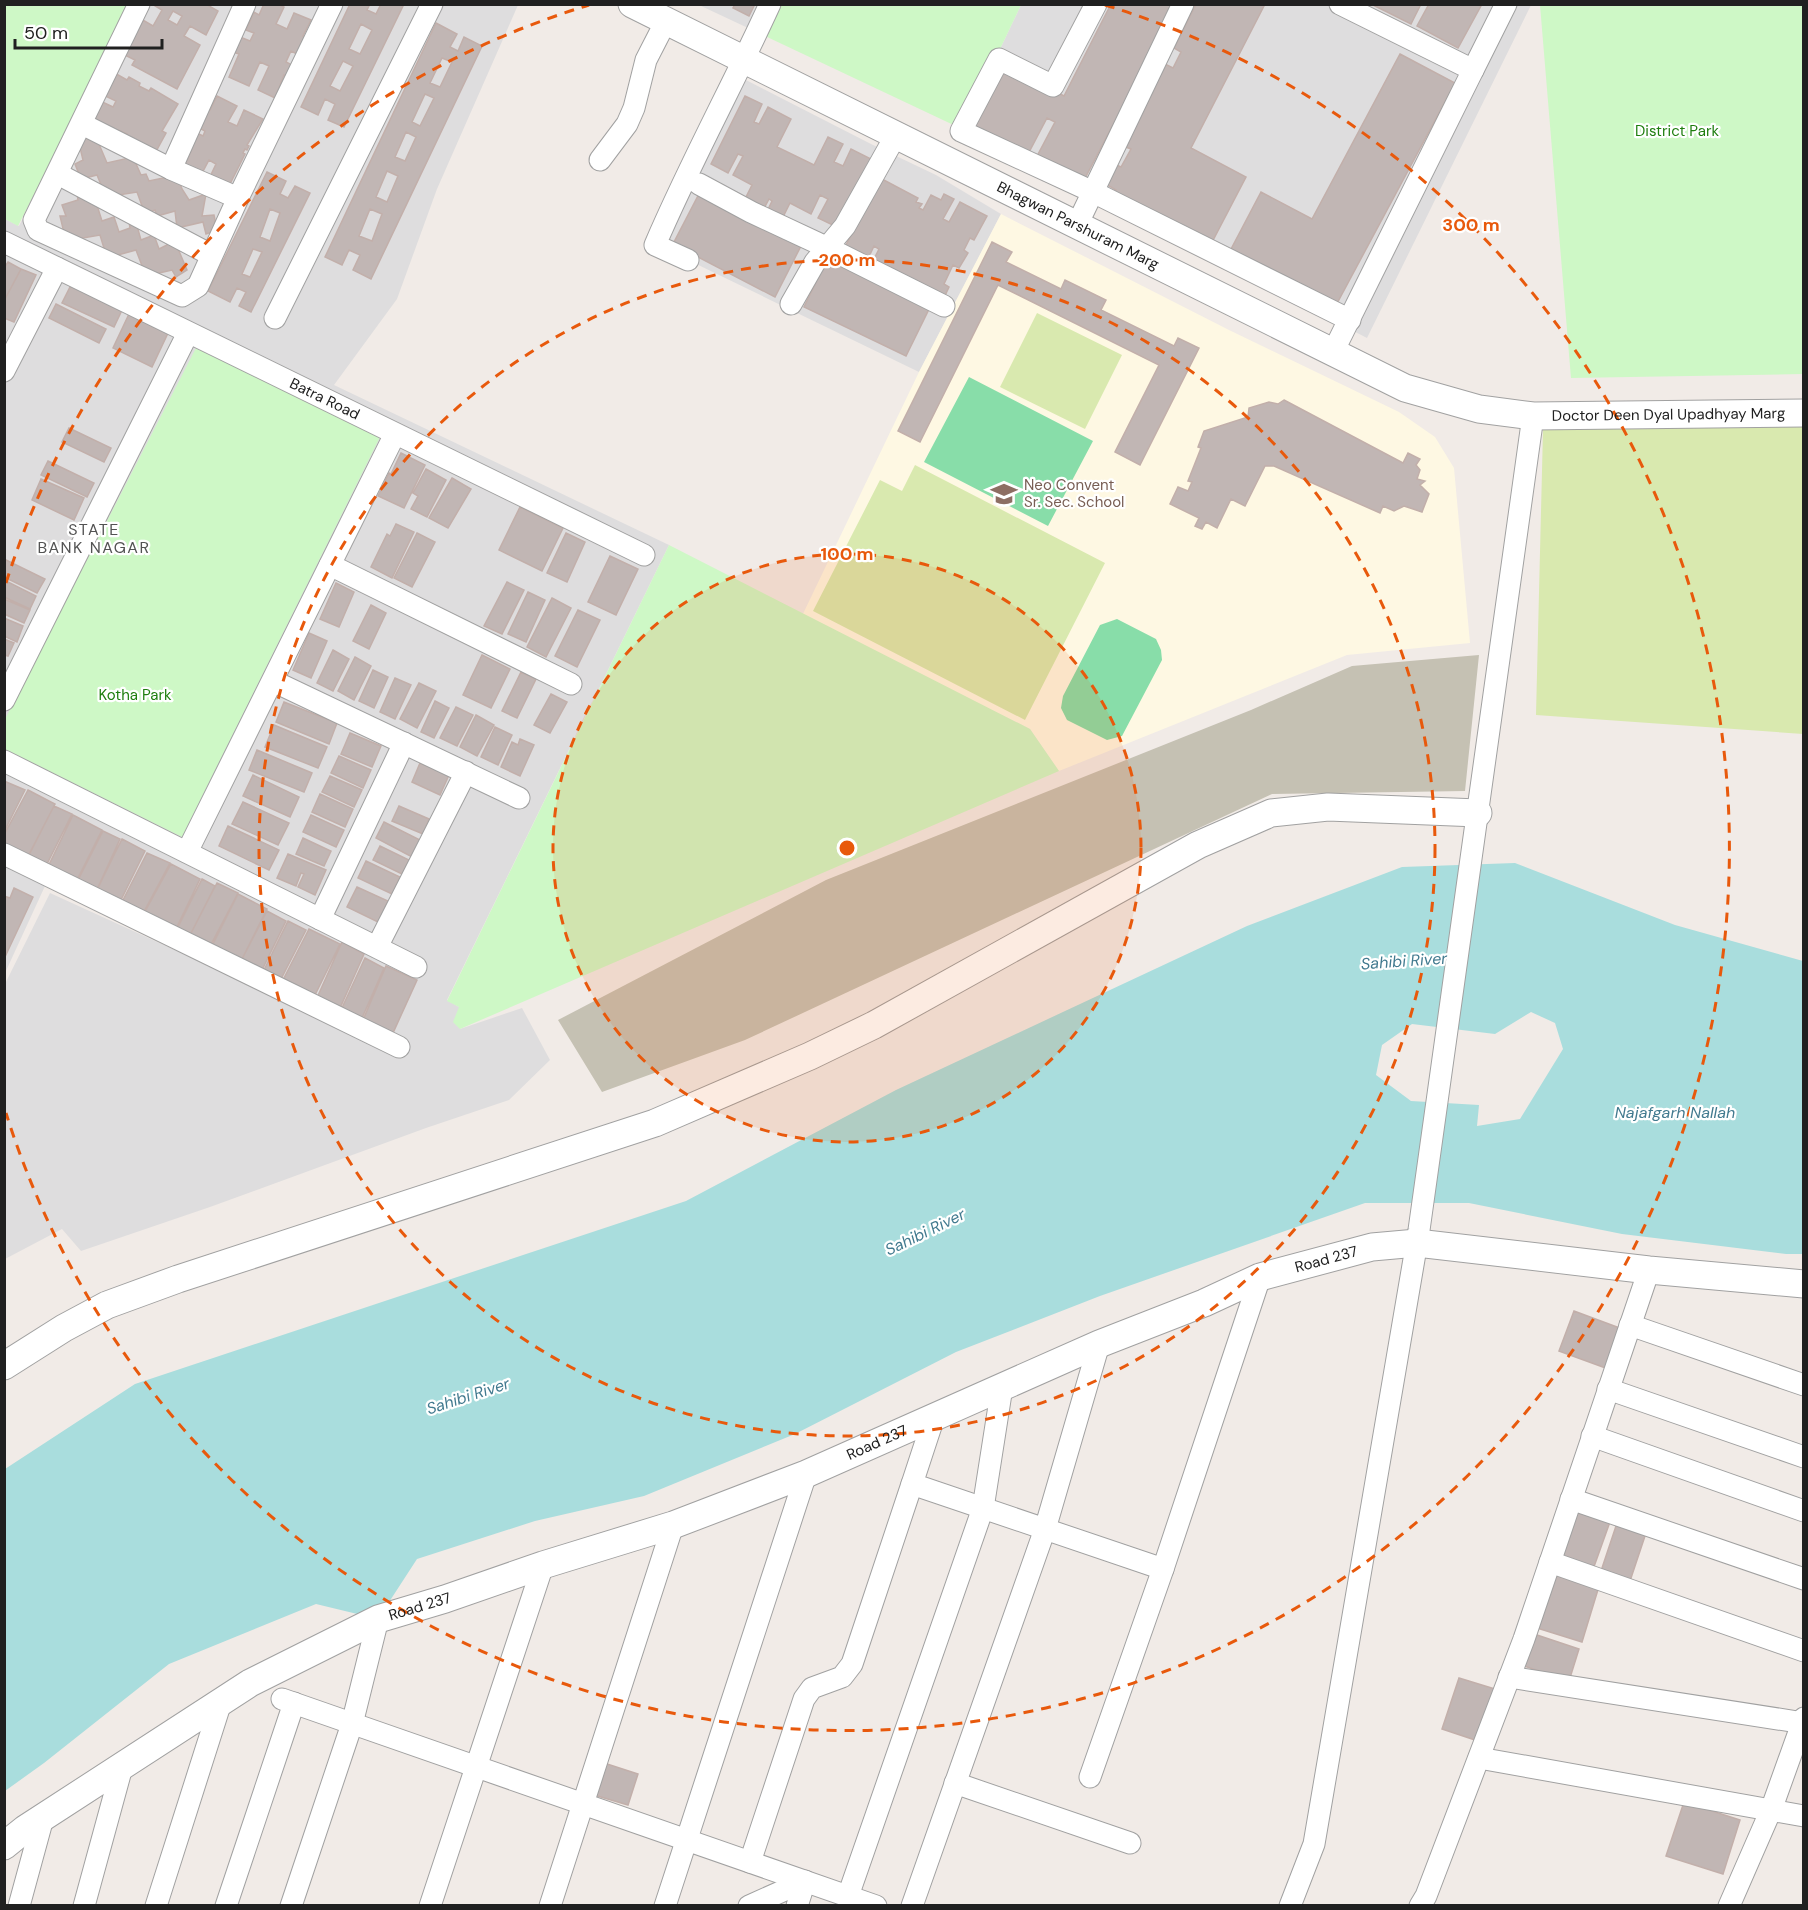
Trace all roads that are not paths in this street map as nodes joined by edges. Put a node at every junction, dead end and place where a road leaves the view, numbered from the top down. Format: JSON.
{"nodes":[{"id":1,"x":139,"y":4,"type":"edge"},
{"id":2,"x":245,"y":4,"type":"edge"},
{"id":3,"x":432,"y":4,"type":"edge"},
{"id":4,"x":632,"y":4,"type":"edge"},
{"id":5,"x":770,"y":4,"type":"edge"},
{"id":6,"x":1096,"y":4,"type":"edge"},
{"id":7,"x":1184,"y":4,"type":"edge"},
{"id":8,"x":1506,"y":4,"type":"edge"},
{"id":9,"x":1341,"y":5,"type":"edge"},
{"id":10,"x":326,"y":7,"type":"edge"},
{"id":11,"x":666,"y":21,"type":"junction"},
{"id":12,"x":744,"y":60,"type":"junction"},
{"id":13,"x":1473,"y":70,"type":"junction"},
{"id":14,"x":82,"y":124,"type":"junction"},
{"id":15,"x":961,"y":131,"type":"junction"},
{"id":16,"x":896,"y":135,"type":"junction"},
{"id":17,"x":600,"y":160,"type":"dead end"},
{"id":18,"x":947,"y":160,"type":"junction"},
{"id":19,"x":171,"y":169,"type":"junction"},
{"id":20,"x":58,"y":174,"type":"junction"},
{"id":21,"x":699,"y":184,"type":"dead end"},
{"id":22,"x":1093,"y":192,"type":"junction"},
{"id":23,"x":238,"y":198,"type":"junction"},
{"id":24,"x":1077,"y":225,"type":"junction"},
{"id":25,"x":4,"y":242,"type":"edge"},
{"id":26,"x":828,"y":248,"type":"junction"},
{"id":27,"x":211,"y":255,"type":"junction"},
{"id":28,"x":688,"y":260,"type":"dead end"},
{"id":29,"x":57,"y":268,"type":"junction"},
{"id":30,"x":791,"y":304,"type":"dead end"},
{"id":31,"x":944,"y":306,"type":"dead end"},
{"id":32,"x":275,"y":318,"type":"dead end"},
{"id":33,"x":1350,"y":320,"type":"junction"},
{"id":34,"x":189,"y":333,"type":"junction"},
{"id":35,"x":1333,"y":352,"type":"junction"},
{"id":36,"x":4,"y":371,"type":"edge"},
{"id":37,"x":1803,"y":413,"type":"edge"},
{"id":38,"x":1533,"y":416,"type":"junction"},
{"id":39,"x":395,"y":434,"type":"junction"},
{"id":40,"x":644,"y":555,"type":"dead end"},
{"id":41,"x":330,"y":565,"type":"junction"},
{"id":42,"x":273,"y":681,"type":"junction"},
{"id":43,"x":571,"y":684,"type":"dead end"},
{"id":44,"x":4,"y":700,"type":"edge"},
{"id":45,"x":404,"y":743,"type":"junction"},
{"id":46,"x":4,"y":761,"type":"edge"},
{"id":47,"x":466,"y":772,"type":"junction"},
{"id":48,"x":519,"y":798,"type":"dead end"},
{"id":49,"x":1478,"y":813,"type":"junction"},
{"id":50,"x":188,"y":852,"type":"junction"},
{"id":51,"x":4,"y":854,"type":"edge"},
{"id":52,"x":320,"y":919,"type":"junction"},
{"id":53,"x":377,"y":947,"type":"junction"},
{"id":54,"x":416,"y":967,"type":"dead end"},
{"id":55,"x":399,"y":1047,"type":"dead end"},
{"id":56,"x":1417,"y":1244,"type":"junction"},
{"id":57,"x":1649,"y":1270,"type":"junction"},
{"id":58,"x":1260,"y":1277,"type":"junction"},
{"id":59,"x":1803,"y":1284,"type":"edge"},
{"id":60,"x":1630,"y":1325,"type":"junction"},
{"id":61,"x":1099,"y":1344,"type":"junction"},
{"id":62,"x":4,"y":1366,"type":"edge"},
{"id":63,"x":1803,"y":1385,"type":"edge"},
{"id":64,"x":1002,"y":1387,"type":"junction"},
{"id":65,"x":1608,"y":1389,"type":"junction"},
{"id":66,"x":934,"y":1417,"type":"junction"},
{"id":67,"x":1592,"y":1436,"type":"junction"},
{"id":68,"x":1803,"y":1457,"type":"edge"},
{"id":69,"x":806,"y":1474,"type":"junction"},
{"id":70,"x":912,"y":1484,"type":"junction"},
{"id":71,"x":1571,"y":1499,"type":"junction"},
{"id":72,"x":984,"y":1508,"type":"junction"},
{"id":73,"x":1803,"y":1510,"type":"edge"},
{"id":74,"x":673,"y":1525,"type":"junction"},
{"id":75,"x":1045,"y":1528,"type":"junction"},
{"id":76,"x":1550,"y":1562,"type":"junction"},
{"id":77,"x":543,"y":1565,"type":"junction"},
{"id":78,"x":1163,"y":1569,"type":"junction"},
{"id":79,"x":1803,"y":1579,"type":"edge"},
{"id":80,"x":378,"y":1619,"type":"junction"},
{"id":81,"x":1803,"y":1651,"type":"edge"},
{"id":82,"x":1509,"y":1677,"type":"junction"},
{"id":83,"x":221,"y":1702,"type":"junction"},
{"id":84,"x":1803,"y":1721,"type":"edge"},
{"id":85,"x":352,"y":1724,"type":"junction"},
{"id":86,"x":1479,"y":1758,"type":"junction"},
{"id":87,"x":122,"y":1767,"type":"junction"},
{"id":88,"x":476,"y":1767,"type":"junction"},
{"id":89,"x":1090,"y":1777,"type":"dead end"},
{"id":90,"x":955,"y":1783,"type":"junction"},
{"id":91,"x":584,"y":1804,"type":"junction"},
{"id":92,"x":1771,"y":1810,"type":"junction"},
{"id":93,"x":1803,"y":1816,"type":"edge"},
{"id":94,"x":43,"y":1818,"type":"junction"},
{"id":95,"x":687,"y":1840,"type":"junction"},
{"id":96,"x":1130,"y":1843,"type":"dead end"},
{"id":97,"x":4,"y":1846,"type":"edge"},
{"id":98,"x":750,"y":1862,"type":"junction"},
{"id":99,"x":806,"y":1881,"type":"junction"},
{"id":100,"x":848,"y":1896,"type":"junction"},
{"id":101,"x":19,"y":1905,"type":"edge"},
{"id":102,"x":84,"y":1905,"type":"edge"},
{"id":103,"x":156,"y":1905,"type":"edge"},
{"id":104,"x":226,"y":1905,"type":"edge"},
{"id":105,"x":291,"y":1905,"type":"edge"},
{"id":106,"x":430,"y":1905,"type":"edge"},
{"id":107,"x":550,"y":1905,"type":"edge"},
{"id":108,"x":665,"y":1905,"type":"edge"},
{"id":109,"x":749,"y":1905,"type":"edge"},
{"id":110,"x":796,"y":1905,"type":"edge"},
{"id":111,"x":876,"y":1905,"type":"edge"},
{"id":112,"x":912,"y":1905,"type":"edge"},
{"id":113,"x":1290,"y":1905,"type":"edge"},
{"id":114,"x":1420,"y":1905,"type":"edge"},
{"id":115,"x":1729,"y":1905,"type":"edge"}],
"edges":[{"from":1,"to":14,"type":"street"},
{"from":2,"to":19,"type":"street"},
{"from":3,"to":32,"type":"street"},
{"from":4,"to":11,"type":"street","name":"Bhagwan Parshuram Marg"},
{"from":5,"to":12,"type":"street"},
{"from":6,"to":15,"type":"street"},
{"from":7,"to":22,"type":"street"},
{"from":8,"to":13,"type":"street"},
{"from":9,"to":13,"type":"street"},
{"from":10,"to":23,"type":"street"},
{"from":11,"to":12,"type":"street","name":"Bhagwan Parshuram Marg"},
{"from":11,"to":17,"type":"street"},
{"from":12,"to":16,"type":"street","name":"Bhagwan Parshuram Marg"},
{"from":12,"to":28,"type":"street"},
{"from":13,"to":33,"type":"street"},
{"from":14,"to":19,"type":"street"},
{"from":14,"to":20,"type":"street"},
{"from":15,"to":18,"type":"street"},
{"from":15,"to":22,"type":"street"},
{"from":16,"to":18,"type":"street","name":"Bhagwan Parshuram Marg"},
{"from":16,"to":26,"type":"street"},
{"from":18,"to":24,"type":"street","name":"Bhagwan Parshuram Marg"},
{"from":19,"to":23,"type":"street"},
{"from":20,"to":27,"type":"street"},
{"from":20,"to":27,"type":"street"},
{"from":21,"to":26,"type":"street"},
{"from":22,"to":24,"type":"street"},
{"from":22,"to":33,"type":"street"},
{"from":23,"to":27,"type":"street"},
{"from":24,"to":35,"type":"street","name":"Bhagwan Parshuram Marg"},
{"from":25,"to":29,"type":"street","name":"Batra Road"},
{"from":26,"to":30,"type":"street"},
{"from":26,"to":31,"type":"street"},
{"from":29,"to":34,"type":"street","name":"Batra Road"},
{"from":29,"to":36,"type":"street"},
{"from":33,"to":35,"type":"street"},
{"from":34,"to":39,"type":"street","name":"Batra Road"},
{"from":34,"to":44,"type":"street"},
{"from":35,"to":38,"type":"street","name":"Bhagwan Parshuram Marg"},
{"from":37,"to":38,"type":"street","name":"Doctor Deen Dyal Upadhyay Marg"},
{"from":38,"to":49,"type":"street"},
{"from":39,"to":40,"type":"street","name":"Batra Road"},
{"from":39,"to":41,"type":"street"},
{"from":41,"to":42,"type":"street"},
{"from":41,"to":43,"type":"street"},
{"from":42,"to":45,"type":"street"},
{"from":42,"to":50,"type":"street"},
{"from":45,"to":47,"type":"street"},
{"from":45,"to":52,"type":"street"},
{"from":46,"to":50,"type":"street"},
{"from":47,"to":48,"type":"street"},
{"from":47,"to":53,"type":"street"},
{"from":49,"to":56,"type":"street"},
{"from":49,"to":62,"type":"street"},
{"from":50,"to":52,"type":"street"},
{"from":51,"to":55,"type":"street"},
{"from":52,"to":53,"type":"street"},
{"from":53,"to":54,"type":"street"},
{"from":56,"to":57,"type":"street","name":"Road 237"},
{"from":56,"to":58,"type":"street","name":"Road 237"},
{"from":56,"to":113,"type":"street"},
{"from":57,"to":59,"type":"street","name":"Road 237"},
{"from":57,"to":60,"type":"street"},
{"from":58,"to":61,"type":"street","name":"Road 237"},
{"from":58,"to":78,"type":"street"},
{"from":60,"to":63,"type":"street"},
{"from":60,"to":65,"type":"street"},
{"from":61,"to":64,"type":"street","name":"Road 237"},
{"from":61,"to":75,"type":"street"},
{"from":64,"to":66,"type":"street","name":"Road 237"},
{"from":64,"to":72,"type":"street"},
{"from":65,"to":67,"type":"street"},
{"from":65,"to":68,"type":"street"},
{"from":66,"to":69,"type":"street","name":"Road 237"},
{"from":66,"to":70,"type":"street"},
{"from":67,"to":71,"type":"street"},
{"from":67,"to":73,"type":"street"},
{"from":69,"to":74,"type":"street","name":"Road 237"},
{"from":69,"to":95,"type":"street"},
{"from":70,"to":72,"type":"street"},
{"from":70,"to":98,"type":"street"},
{"from":71,"to":76,"type":"street"},
{"from":71,"to":79,"type":"street"},
{"from":72,"to":75,"type":"street"},
{"from":72,"to":100,"type":"street"},
{"from":74,"to":77,"type":"street","name":"Road 237"},
{"from":74,"to":91,"type":"street"},
{"from":75,"to":78,"type":"street"},
{"from":75,"to":90,"type":"street"},
{"from":76,"to":81,"type":"street"},
{"from":76,"to":82,"type":"street"},
{"from":77,"to":80,"type":"street","name":"Road 237"},
{"from":77,"to":88,"type":"street"},
{"from":78,"to":89,"type":"street"},
{"from":80,"to":83,"type":"street","name":"Road 237"},
{"from":80,"to":85,"type":"street"},
{"from":82,"to":84,"type":"street"},
{"from":82,"to":86,"type":"street"},
{"from":83,"to":87,"type":"street","name":"Road 237"},
{"from":83,"to":103,"type":"street"},
{"from":84,"to":92,"type":"street"},
{"from":85,"to":88,"type":"street"},
{"from":85,"to":104,"type":"street"},
{"from":85,"to":105,"type":"street"},
{"from":86,"to":92,"type":"street"},
{"from":86,"to":114,"type":"street"},
{"from":87,"to":94,"type":"street","name":"Road 237"},
{"from":87,"to":102,"type":"street"},
{"from":88,"to":91,"type":"street"},
{"from":88,"to":106,"type":"street"},
{"from":90,"to":96,"type":"street"},
{"from":90,"to":112,"type":"street"},
{"from":91,"to":95,"type":"street"},
{"from":91,"to":107,"type":"street"},
{"from":92,"to":93,"type":"street"},
{"from":92,"to":115,"type":"street"},
{"from":94,"to":97,"type":"street","name":"Road 237"},
{"from":94,"to":101,"type":"street"},
{"from":95,"to":98,"type":"street"},
{"from":95,"to":108,"type":"street"},
{"from":98,"to":99,"type":"street"},
{"from":99,"to":100,"type":"street"},
{"from":99,"to":109,"type":"street"},
{"from":99,"to":110,"type":"street"},
{"from":100,"to":111,"type":"street"}]}
